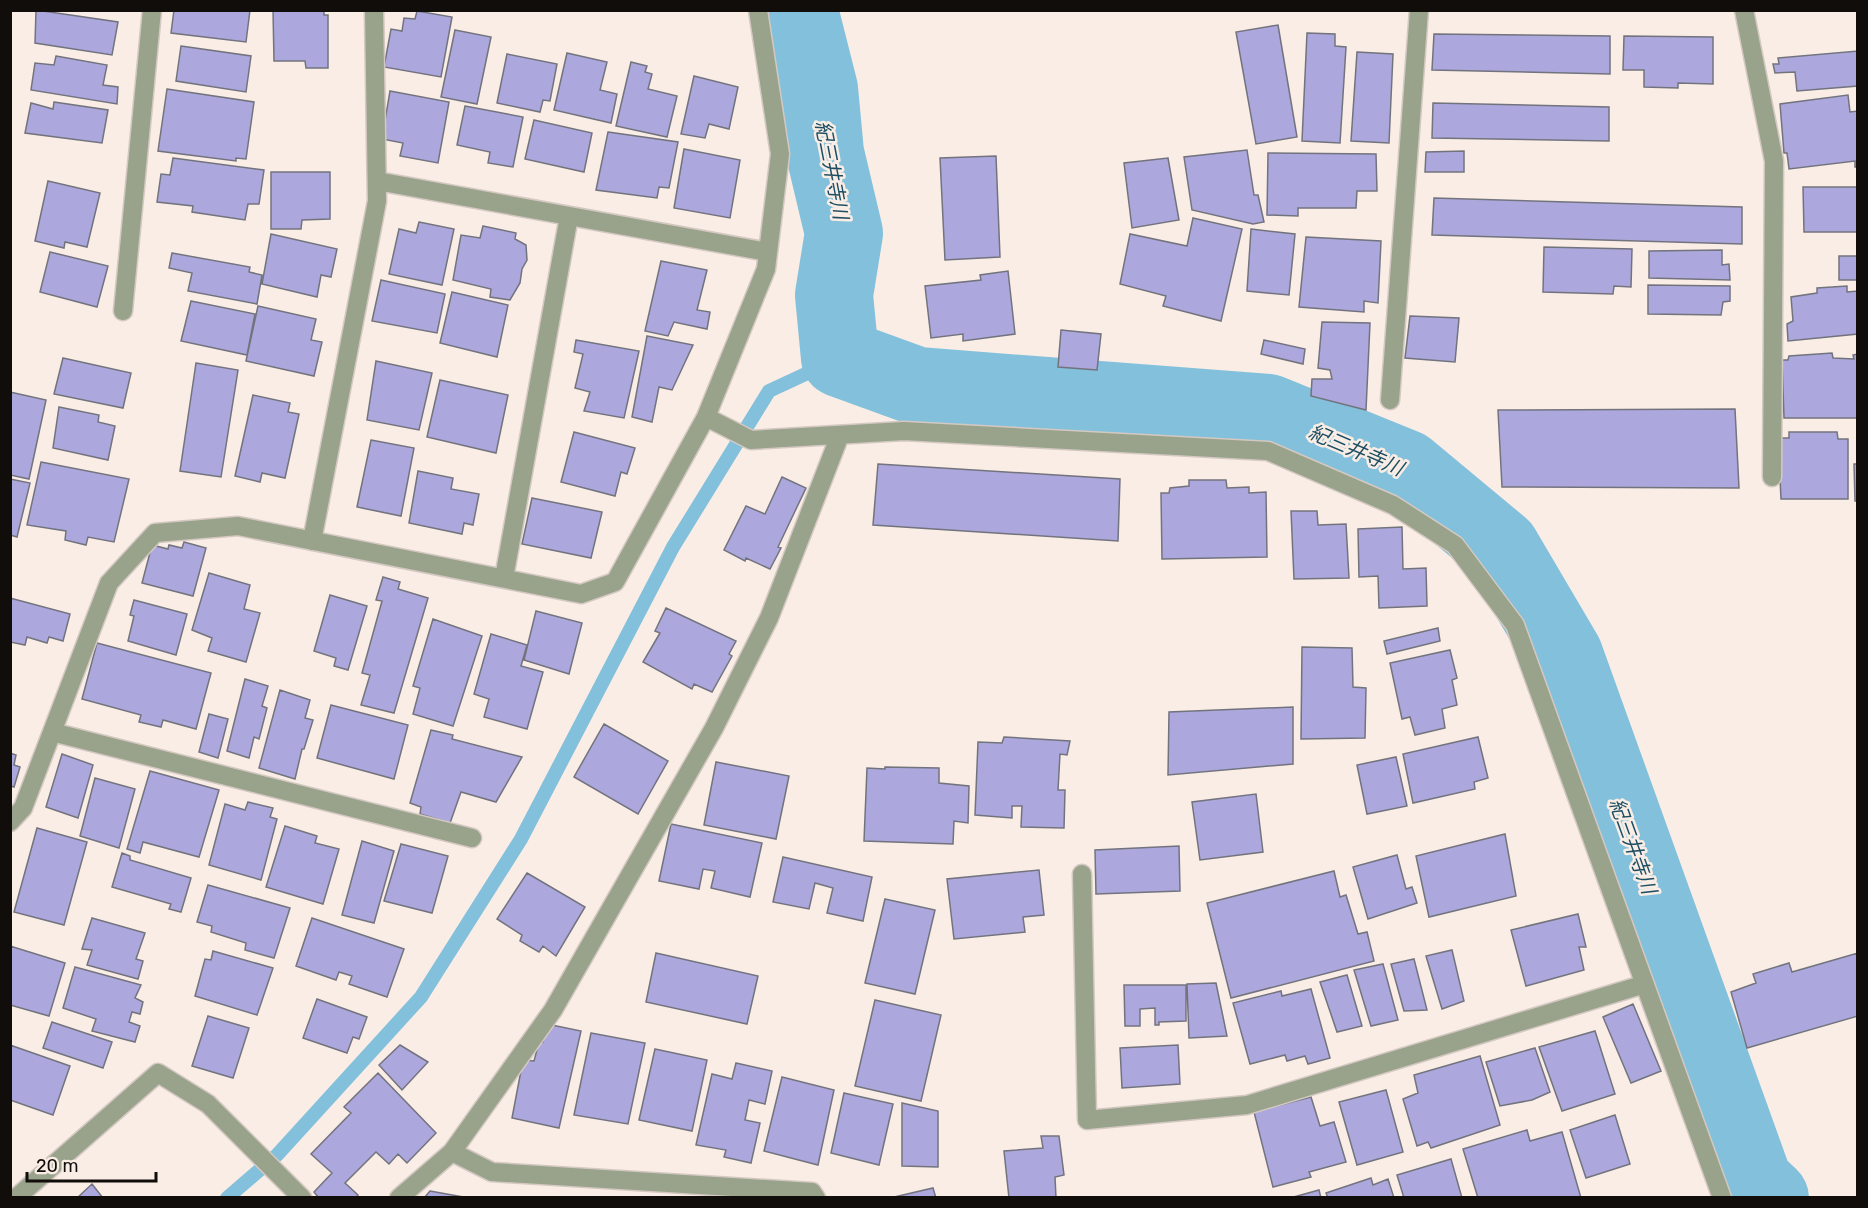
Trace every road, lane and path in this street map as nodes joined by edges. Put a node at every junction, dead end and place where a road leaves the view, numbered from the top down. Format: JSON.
{"nodes":[{"id":1,"x":152,"y":10,"type":"edge"},
{"id":2,"x":374,"y":10,"type":"edge"},
{"id":3,"x":758,"y":10,"type":"edge"},
{"id":4,"x":1419,"y":10,"type":"edge"},
{"id":5,"x":1744,"y":10,"type":"edge"},
{"id":6,"x":377,"y":181,"type":"junction"},
{"id":7,"x":569,"y":216,"type":"junction"},
{"id":8,"x":768,"y":252,"type":"junction"},
{"id":9,"x":123,"y":311,"type":"dead end"},
{"id":10,"x":1390,"y":400,"type":"dead end"},
{"id":11,"x":711,"y":420,"type":"junction"},
{"id":12,"x":840,"y":435,"type":"junction"},
{"id":13,"x":1772,"y":477,"type":"dead end"},
{"id":14,"x":312,"y":541,"type":"junction"},
{"id":15,"x":504,"y":578,"type":"junction"},
{"id":16,"x":52,"y":732,"type":"junction"},
{"id":17,"x":10,"y":822,"type":"edge"},
{"id":18,"x":472,"y":838,"type":"dead end"},
{"id":19,"x":1082,"y":874,"type":"dead end"},
{"id":20,"x":1645,"y":984,"type":"junction"},
{"id":21,"x":452,"y":1152,"type":"junction"},
{"id":22,"x":16,"y":1197,"type":"edge"},
{"id":23,"x":302,"y":1197,"type":"edge"},
{"id":24,"x":399,"y":1197,"type":"edge"},
{"id":25,"x":816,"y":1197,"type":"edge"},
{"id":26,"x":1722,"y":1197,"type":"edge"}],
"edges":[{"from":1,"to":9,"type":"street"},
{"from":2,"to":6,"type":"street"},
{"from":3,"to":8,"type":"street"},
{"from":4,"to":10,"type":"street"},
{"from":5,"to":13,"type":"street"},
{"from":6,"to":7,"type":"street"},
{"from":6,"to":14,"type":"street"},
{"from":7,"to":8,"type":"street"},
{"from":7,"to":15,"type":"street"},
{"from":8,"to":11,"type":"street"},
{"from":11,"to":12,"type":"street"},
{"from":11,"to":15,"type":"street"},
{"from":12,"to":20,"type":"street"},
{"from":12,"to":21,"type":"street"},
{"from":14,"to":15,"type":"street"},
{"from":14,"to":16,"type":"street"},
{"from":16,"to":17,"type":"street"},
{"from":16,"to":18,"type":"street"},
{"from":19,"to":20,"type":"street"},
{"from":20,"to":26,"type":"street"},
{"from":21,"to":24,"type":"street"},
{"from":21,"to":25,"type":"street"},
{"from":22,"to":23,"type":"street"}]}
